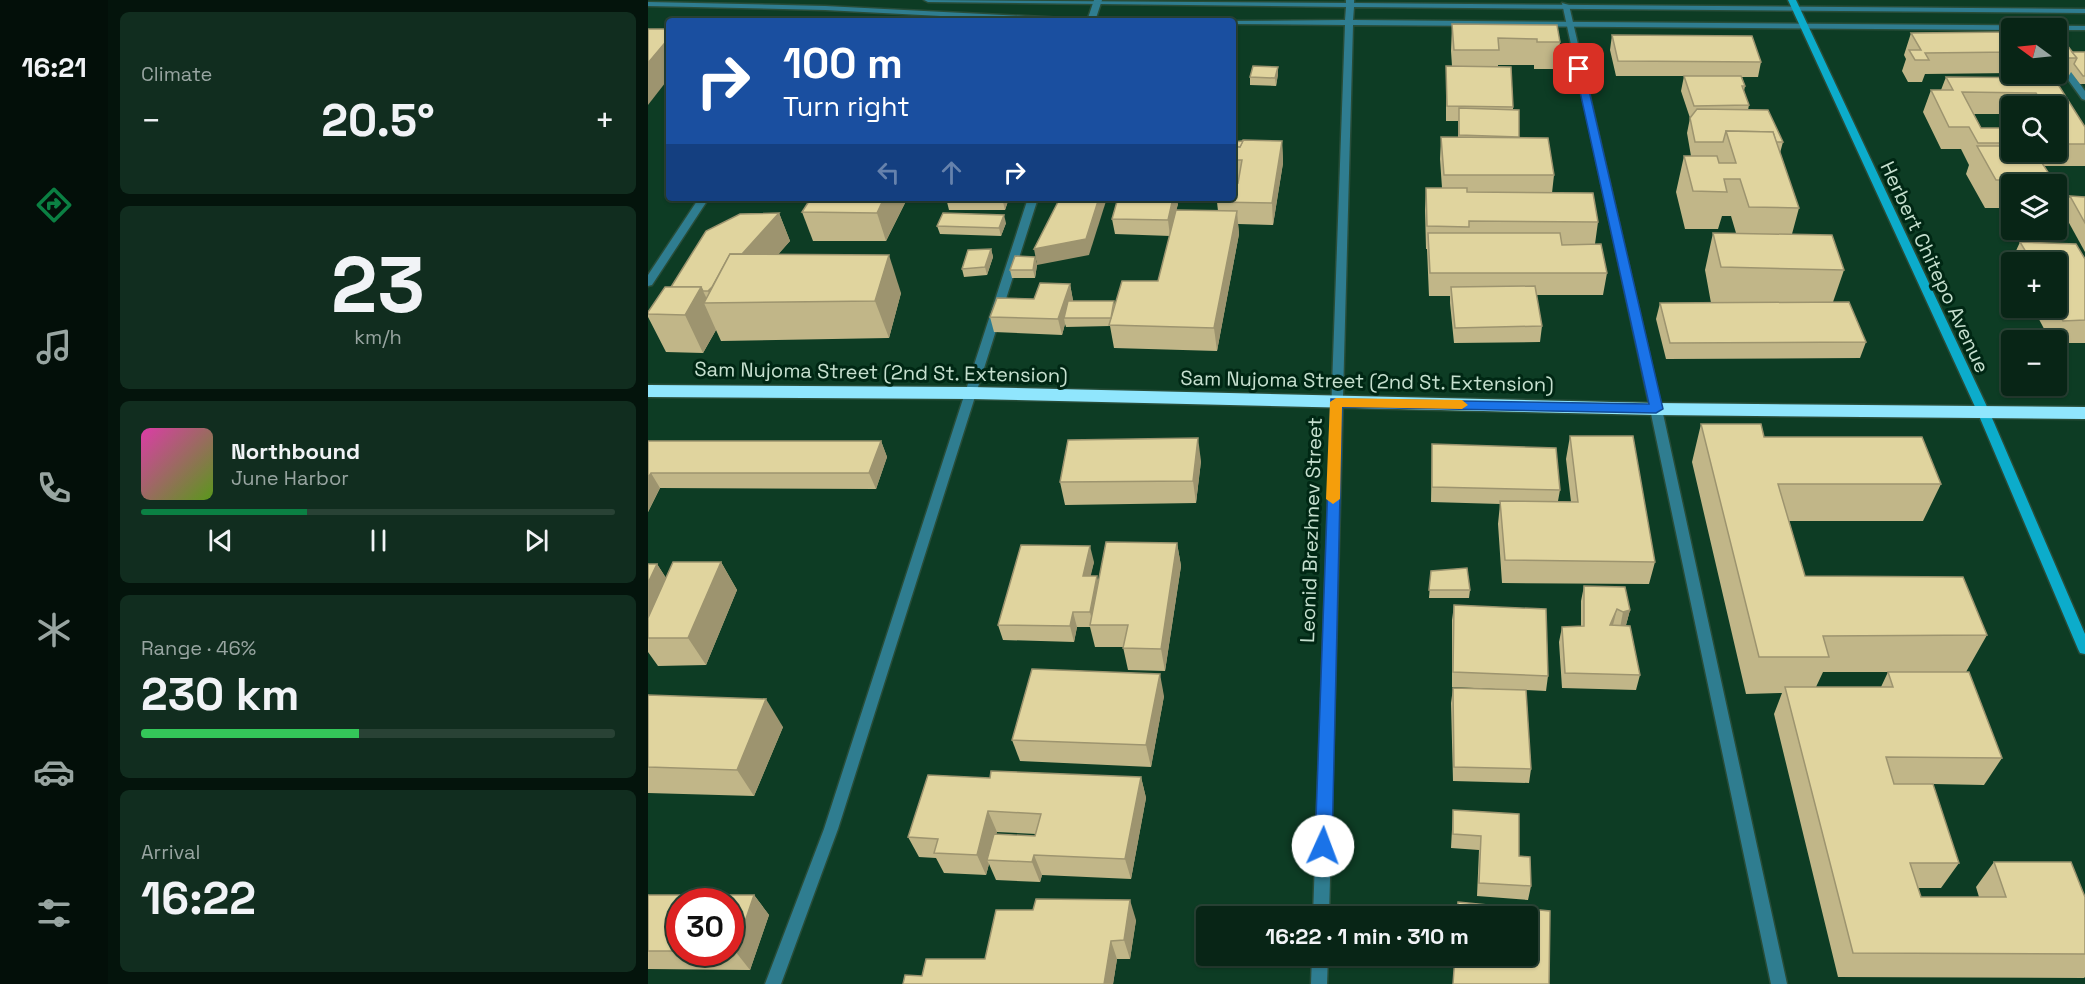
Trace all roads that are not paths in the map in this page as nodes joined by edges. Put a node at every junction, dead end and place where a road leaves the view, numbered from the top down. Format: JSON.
{"nodes":[{"id":1,"x":928,"y":0,"type":"edge"},
{"id":2,"x":1098,"y":2,"type":"edge"},
{"id":3,"x":1350,"y":2,"type":"edge"},
{"id":4,"x":1584,"y":2,"type":"edge"},
{"id":5,"x":1793,"y":3,"type":"edge"},
{"id":6,"x":648,"y":4,"type":"edge"},
{"id":7,"x":1565,"y":5,"type":"junction"},
{"id":8,"x":824,"y":8,"type":"edge"},
{"id":9,"x":2085,"y":11,"type":"edge"},
{"id":10,"x":1023,"y":18,"type":"edge"},
{"id":11,"x":1092,"y":18,"type":"edge"},
{"id":12,"x":1236,"y":22,"type":"edge"},
{"id":13,"x":1350,"y":22,"type":"junction"},
{"id":14,"x":1569,"y":23,"type":"junction"},
{"id":15,"x":1802,"y":25,"type":"junction"},
{"id":16,"x":2001,"y":28,"type":"edge"},
{"id":17,"x":2067,"y":28,"type":"edge"},
{"id":18,"x":2085,"y":28,"type":"edge"},
{"id":19,"x":2067,"y":72,"type":"edge"},
{"id":20,"x":2085,"y":97,"type":"edge"},
{"id":21,"x":702,"y":201,"type":"edge"},
{"id":22,"x":1032,"y":201,"type":"edge"},
{"id":23,"x":648,"y":284,"type":"edge"},
{"id":24,"x":648,"y":391,"type":"edge"},
{"id":25,"x":971,"y":393,"type":"junction"},
{"id":26,"x":1336,"y":402,"type":"junction"},
{"id":27,"x":1656,"y":409,"type":"junction"},
{"id":28,"x":1983,"y":411,"type":"junction"},
{"id":29,"x":2085,"y":413,"type":"edge"},
{"id":30,"x":2085,"y":649,"type":"edge"},
{"id":31,"x":1321,"y":906,"type":"edge"},
{"id":32,"x":1320,"y":966,"type":"edge"},
{"id":33,"x":773,"y":984,"type":"edge"},
{"id":34,"x":1319,"y":984,"type":"edge"},
{"id":35,"x":1779,"y":984,"type":"edge"}],
"edges":[{"from":1,"to":2,"type":"street"},
{"from":2,"to":3,"type":"street"},
{"from":2,"to":11,"type":"street"},
{"from":3,"to":7,"type":"street"},
{"from":3,"to":13,"type":"street","name":"Leonid Brezhnev Street"},
{"from":4,"to":5,"type":"street"},
{"from":4,"to":7,"type":"street"},
{"from":5,"to":9,"type":"street"},
{"from":5,"to":15,"type":"main road","name":"Herbert Chitepo Avenue"},
{"from":6,"to":8,"type":"street"},
{"from":7,"to":14,"type":"street"},
{"from":8,"to":10,"type":"street"},
{"from":12,"to":13,"type":"street"},
{"from":13,"to":14,"type":"street"},
{"from":13,"to":26,"type":"street","name":"Leonid Brezhnev Street"},
{"from":14,"to":15,"type":"street"},
{"from":14,"to":27,"type":"street"},
{"from":15,"to":16,"type":"street"},
{"from":15,"to":28,"type":"main road","name":"Herbert Chitepo Avenue"},
{"from":17,"to":18,"type":"street"},
{"from":19,"to":20,"type":"street"},
{"from":21,"to":23,"type":"street"},
{"from":22,"to":25,"type":"street"},
{"from":24,"to":25,"type":"highway","name":"Sam Nujoma Street (2nd St. Extension)"},
{"from":25,"to":26,"type":"highway","name":"Sam Nujoma Street (2nd St. Extension)"},
{"from":25,"to":33,"type":"street"},
{"from":26,"to":27,"type":"highway","name":"Sam Nujoma Street (2nd St. Extension)"},
{"from":26,"to":31,"type":"street","name":"Leonid Brezhnev Street"},
{"from":27,"to":28,"type":"highway","name":"Sam Nujoma Street (2nd St. Extension)"},
{"from":27,"to":35,"type":"street"},
{"from":28,"to":29,"type":"highway","name":"Sam Nujoma Street (2nd St. Extension)"},
{"from":28,"to":30,"type":"main road","name":"Herbert Chitepo Avenue"},
{"from":32,"to":34,"type":"street"}]}
